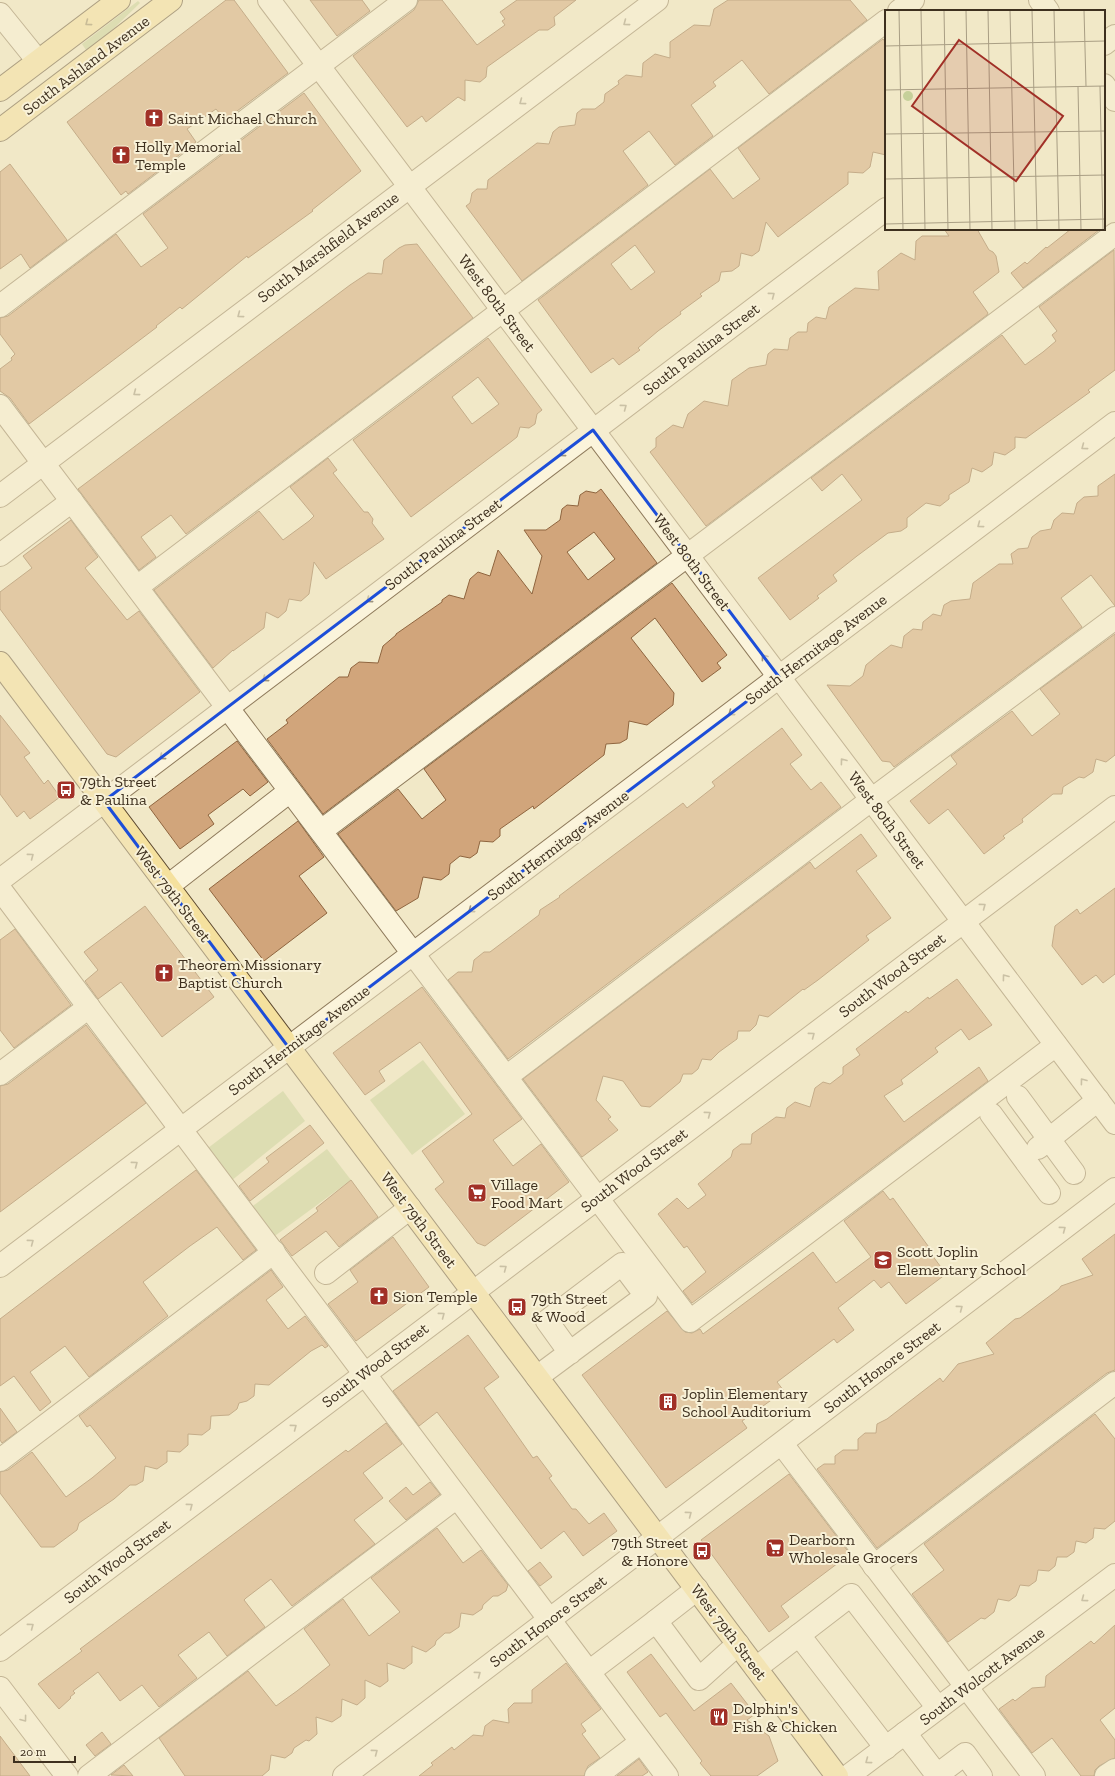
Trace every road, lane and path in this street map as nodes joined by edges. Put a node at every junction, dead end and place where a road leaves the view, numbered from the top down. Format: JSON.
{"nodes":[{"id":1,"x":119,"y":0,"type":"edge"},
{"id":2,"x":171,"y":0,"type":"edge"},
{"id":3,"x":269,"y":0,"type":"edge"},
{"id":4,"x":406,"y":0,"type":"edge"},
{"id":5,"x":657,"y":0,"type":"edge"},
{"id":6,"x":913,"y":0,"type":"edge"},
{"id":7,"x":1040,"y":0,"type":"edge"},
{"id":8,"x":900,"y":10,"type":"edge"},
{"id":9,"x":1047,"y":10,"type":"edge"},
{"id":10,"x":0,"y":14,"type":"edge"},
{"id":11,"x":885,"y":22,"type":"edge"},
{"id":12,"x":1115,"y":36,"type":"edge"},
{"id":13,"x":1105,"y":43,"type":"edge"},
{"id":14,"x":38,"y":61,"type":"junction"},
{"id":15,"x":319,"y":66,"type":"junction"},
{"id":16,"x":1105,"y":86,"type":"edge"},
{"id":17,"x":0,"y":90,"type":"edge"},
{"id":18,"x":1115,"y":100,"type":"edge"},
{"id":19,"x":0,"y":130,"type":"edge"},
{"id":20,"x":409,"y":186,"type":"junction"},
{"id":21,"x":885,"y":210,"type":"edge"},
{"id":22,"x":1115,"y":234,"type":"edge"},
{"id":23,"x":0,"y":306,"type":"edge"},
{"id":24,"x":503,"y":310,"type":"junction"},
{"id":25,"x":0,"y":406,"type":"edge"},
{"id":26,"x":1115,"y":423,"type":"edge"},
{"id":27,"x":593,"y":430,"type":"junction"},
{"id":28,"x":43,"y":463,"type":"junction"},
{"id":29,"x":0,"y":496,"type":"edge"},
{"id":30,"x":72,"y":501,"type":"junction"},
{"id":31,"x":0,"y":556,"type":"edge"},
{"id":32,"x":688,"y":556,"type":"junction"},
{"id":33,"x":137,"y":587,"type":"junction"},
{"id":34,"x":1115,"y":618,"type":"edge"},
{"id":35,"x":2,"y":671,"type":"edge"},
{"id":36,"x":779,"y":677,"type":"junction"},
{"id":37,"x":228,"y":707,"type":"junction"},
{"id":38,"x":290,"y":791,"type":"junction"},
{"id":39,"x":871,"y":800,"type":"junction"},
{"id":40,"x":104,"y":801,"type":"junction"},
{"id":41,"x":1115,"y":807,"type":"edge"},
{"id":42,"x":321,"y":831,"type":"junction"},
{"id":43,"x":0,"y":880,"type":"edge"},
{"id":44,"x":168,"y":886,"type":"junction"},
{"id":45,"x":0,"y":889,"type":"edge"},
{"id":46,"x":963,"y":921,"type":"junction"},
{"id":47,"x":413,"y":954,"type":"junction"},
{"id":48,"x":89,"y":1007,"type":"junction"},
{"id":49,"x":1056,"y":1045,"type":"junction"},
{"id":50,"x":289,"y":1048,"type":"junction"},
{"id":51,"x":0,"y":1074,"type":"edge"},
{"id":52,"x":506,"y":1077,"type":"junction"},
{"id":53,"x":1018,"y":1097,"type":"dead end"},
{"id":54,"x":1098,"y":1100,"type":"junction"},
{"id":55,"x":991,"y":1114,"type":"dead end"},
{"id":56,"x":1115,"y":1123,"type":"edge"},
{"id":57,"x":181,"y":1129,"type":"junction"},
{"id":58,"x":1048,"y":1140,"type":"junction"},
{"id":59,"x":1024,"y":1159,"type":"junction"},
{"id":60,"x":1074,"y":1173,"type":"dead end"},
{"id":61,"x":1115,"y":1189,"type":"edge"},
{"id":62,"x":1049,"y":1193,"type":"dead end"},
{"id":63,"x":597,"y":1198,"type":"junction"},
{"id":64,"x":410,"y":1208,"type":"junction"},
{"id":65,"x":274,"y":1252,"type":"junction"},
{"id":66,"x":0,"y":1266,"type":"edge"},
{"id":67,"x":326,"y":1273,"type":"dead end"},
{"id":68,"x":473,"y":1291,"type":"junction"},
{"id":69,"x":570,"y":1353,"type":"dead end"},
{"id":70,"x":364,"y":1374,"type":"junction"},
{"id":71,"x":537,"y":1377,"type":"junction"},
{"id":72,"x":1115,"y":1383,"type":"edge"},
{"id":73,"x":782,"y":1444,"type":"junction"},
{"id":74,"x":0,"y":1460,"type":"edge"},
{"id":75,"x":457,"y":1497,"type":"junction"},
{"id":76,"x":658,"y":1538,"type":"junction"},
{"id":77,"x":874,"y":1566,"type":"junction"},
{"id":78,"x":1115,"y":1575,"type":"edge"},
{"id":79,"x":697,"y":1589,"type":"junction"},
{"id":80,"x":550,"y":1620,"type":"junction"},
{"id":81,"x":656,"y":1621,"type":"junction"},
{"id":82,"x":799,"y":1635,"type":"junction"},
{"id":83,"x":738,"y":1644,"type":"junction"},
{"id":84,"x":0,"y":1650,"type":"edge"},
{"id":85,"x":598,"y":1665,"type":"dead end"},
{"id":86,"x":756,"y":1668,"type":"junction"},
{"id":87,"x":967,"y":1687,"type":"junction"},
{"id":88,"x":0,"y":1688,"type":"edge"},
{"id":89,"x":938,"y":1708,"type":"junction"},
{"id":90,"x":905,"y":1733,"type":"junction"},
{"id":91,"x":642,"y":1742,"type":"junction"},
{"id":92,"x":886,"y":1748,"type":"junction"},
{"id":93,"x":1115,"y":1770,"type":"edge"},
{"id":94,"x":937,"y":1775,"type":"edge"},
{"id":95,"x":67,"y":1776,"type":"edge"},
{"id":96,"x":89,"y":1776,"type":"edge"},
{"id":97,"x":344,"y":1776,"type":"edge"},
{"id":98,"x":596,"y":1776,"type":"edge"},
{"id":99,"x":667,"y":1776,"type":"edge"},
{"id":100,"x":837,"y":1776,"type":"edge"},
{"id":101,"x":848,"y":1776,"type":"edge"},
{"id":102,"x":982,"y":1776,"type":"edge"},
{"id":103,"x":1034,"y":1776,"type":"edge"},
{"id":104,"x":1106,"y":1776,"type":"edge"}],
"edges":[{"from":1,"to":14,"type":"main road","name":"South Ashland Avenue","one_way":true},
{"from":2,"to":19,"type":"main road","name":"South Ashland Avenue"},
{"from":3,"to":15,"type":"street","name":"West 80th Street"},
{"from":4,"to":15,"type":"street"},
{"from":5,"to":20,"type":"street","name":"South Marshfield Avenue","one_way":true},
{"from":6,"to":8,"type":"street"},
{"from":7,"to":9,"type":"street"},
{"from":10,"to":14,"type":"street"},
{"from":11,"to":24,"type":"street"},
{"from":12,"to":13,"type":"street"},
{"from":14,"to":17,"type":"main road","name":"South Ashland Avenue"},
{"from":15,"to":20,"type":"street","name":"West 80th Street"},
{"from":15,"to":23,"type":"street"},
{"from":16,"to":18,"type":"street"},
{"from":20,"to":24,"type":"street","name":"West 80th Street"},
{"from":20,"to":28,"type":"street","name":"South Marshfield Avenue","one_way":true},
{"from":27,"to":21,"type":"street","name":"South Paulina Street","one_way":true},
{"from":22,"to":32,"type":"street"},
{"from":24,"to":27,"type":"street","name":"West 80th Street"},
{"from":24,"to":33,"type":"street"},
{"from":25,"to":28,"type":"street"},
{"from":26,"to":36,"type":"street","name":"South Hermitage Avenue","one_way":true},
{"from":27,"to":32,"type":"street","name":"West 80th Street"},
{"from":27,"to":37,"type":"street","name":"South Paulina Street","one_way":true},
{"from":28,"to":29,"type":"street","name":"South Marshfield Avenue"},
{"from":28,"to":30,"type":"street"},
{"from":30,"to":31,"type":"street"},
{"from":30,"to":33,"type":"street"},
{"from":36,"to":32,"type":"street","name":"West 80th Street","one_way":true},
{"from":32,"to":42,"type":"street"},
{"from":33,"to":37,"type":"street"},
{"from":34,"to":39,"type":"street"},
{"from":35,"to":40,"type":"main road","name":"West 79th Street"},
{"from":39,"to":36,"type":"street","name":"West 80th Street","one_way":true},
{"from":36,"to":47,"type":"street","name":"South Hermitage Avenue","one_way":true},
{"from":37,"to":38,"type":"street"},
{"from":37,"to":40,"type":"street","name":"South Paulina Street","one_way":true},
{"from":38,"to":42,"type":"street"},
{"from":38,"to":44,"type":"street"},
{"from":39,"to":46,"type":"street","name":"West 80th Street"},
{"from":39,"to":52,"type":"street"},
{"from":43,"to":40,"type":"street","name":"South Paulina Street","one_way":true},
{"from":40,"to":44,"type":"main road","name":"West 79th Street"},
{"from":46,"to":41,"type":"street","name":"South Wood Street","one_way":true},
{"from":42,"to":47,"type":"street"},
{"from":44,"to":50,"type":"main road","name":"West 79th Street"},
{"from":45,"to":48,"type":"street"},
{"from":49,"to":46,"type":"street","name":"West 80th Street","one_way":true},
{"from":63,"to":46,"type":"street","name":"South Wood Street","one_way":true},
{"from":47,"to":50,"type":"street","name":"South Hermitage Avenue"},
{"from":47,"to":52,"type":"street"},
{"from":48,"to":51,"type":"street"},
{"from":48,"to":57,"type":"street"},
{"from":54,"to":49,"type":"street","name":"West 80th Street","one_way":true},
{"from":49,"to":63,"type":"street"},
{"from":50,"to":57,"type":"street","name":"South Hermitage Avenue"},
{"from":50,"to":64,"type":"main road","name":"West 79th Street"},
{"from":52,"to":63,"type":"street"},
{"from":53,"to":58,"type":"street"},
{"from":54,"to":56,"type":"street","name":"West 80th Street"},
{"from":54,"to":58,"type":"street"},
{"from":55,"to":59,"type":"street"},
{"from":57,"to":65,"type":"street"},
{"from":66,"to":57,"type":"street","name":"South Hermitage Avenue","one_way":true},
{"from":58,"to":59,"type":"street"},
{"from":58,"to":60,"type":"street"},
{"from":59,"to":62,"type":"street"},
{"from":73,"to":61,"type":"street","name":"South Honore Street","one_way":true},
{"from":68,"to":63,"type":"street","name":"South Wood Street","one_way":true},
{"from":64,"to":67,"type":"street"},
{"from":64,"to":68,"type":"main road","name":"West 79th Street"},
{"from":65,"to":70,"type":"street"},
{"from":65,"to":74,"type":"street"},
{"from":70,"to":68,"type":"street","name":"South Wood Street","one_way":true},
{"from":68,"to":71,"type":"main road","name":"West 79th Street"},
{"from":69,"to":71,"type":"street"},
{"from":70,"to":75,"type":"street"},
{"from":84,"to":70,"type":"street","name":"South Wood Street","one_way":true},
{"from":71,"to":76,"type":"main road","name":"West 79th Street"},
{"from":72,"to":77,"type":"street"},
{"from":76,"to":73,"type":"street","name":"South Honore Street","one_way":true},
{"from":73,"to":77,"type":"street"},
{"from":75,"to":80,"type":"street"},
{"from":75,"to":96,"type":"street"},
{"from":76,"to":79,"type":"main road","name":"West 79th Street"},
{"from":76,"to":80,"type":"street","name":"South Honore Street"},
{"from":77,"to":87,"type":"street"},
{"from":78,"to":87,"type":"street","name":"South Wolcott Avenue","one_way":true},
{"from":79,"to":81,"type":"street"},
{"from":79,"to":83,"type":"main road","name":"West 79th Street"},
{"from":80,"to":91,"type":"street"},
{"from":97,"to":80,"type":"street","name":"South Honore Street","one_way":true},
{"from":81,"to":83,"type":"street"},
{"from":81,"to":85,"type":"street"},
{"from":82,"to":86,"type":"street"},
{"from":82,"to":89,"type":"street"},
{"from":82,"to":92,"type":"street"},
{"from":83,"to":86,"type":"main road","name":"West 79th Street"},
{"from":86,"to":100,"type":"main road","name":"West 79th Street"},
{"from":87,"to":89,"type":"street","name":"South Wolcott Avenue"},
{"from":87,"to":103,"type":"street"},
{"from":88,"to":95,"type":"street","one_way":true},
{"from":89,"to":90,"type":"street","name":"South Wolcott Avenue"},
{"from":90,"to":92,"type":"street","name":"South Wolcott Avenue"},
{"from":90,"to":94,"type":"street"},
{"from":91,"to":98,"type":"street"},
{"from":91,"to":99,"type":"street"},
{"from":92,"to":101,"type":"street","name":"South Wolcott Avenue","one_way":true},
{"from":93,"to":104,"type":"street"},
{"from":94,"to":102,"type":"street"}]}
